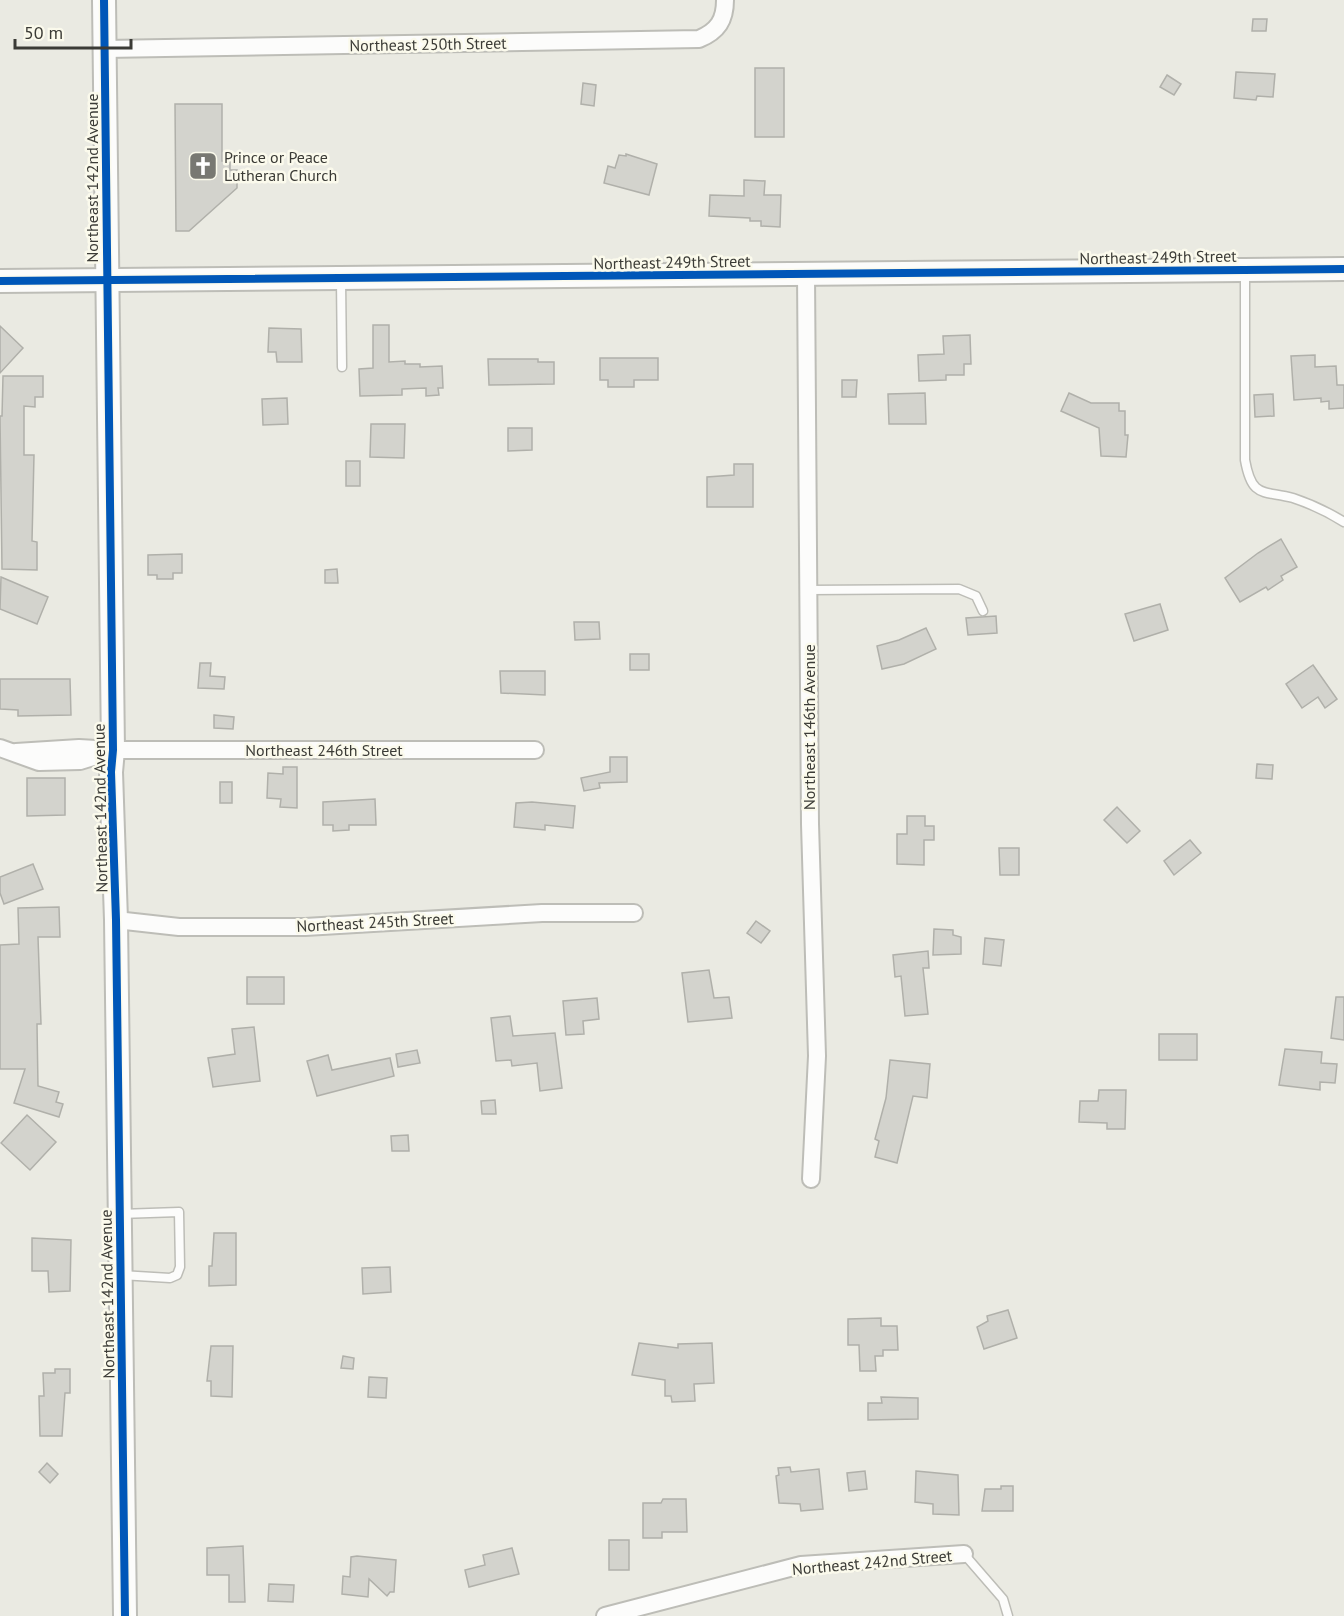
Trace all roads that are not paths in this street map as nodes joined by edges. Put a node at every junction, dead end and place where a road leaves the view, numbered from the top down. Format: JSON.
{"nodes":[{"id":1,"x":104,"y":0,"type":"edge"},
{"id":2,"x":725,"y":0,"type":"edge"},
{"id":3,"x":105,"y":49,"type":"junction"},
{"id":4,"x":1344,"y":269,"type":"edge"},
{"id":5,"x":1245,"y":270,"type":"junction"},
{"id":6,"x":806,"y":274,"type":"junction"},
{"id":7,"x":341,"y":279,"type":"junction"},
{"id":8,"x":105,"y":280,"type":"junction"},
{"id":9,"x":0,"y":281,"type":"edge"},
{"id":10,"x":342,"y":367,"type":"dead end"},
{"id":11,"x":1344,"y":522,"type":"edge"},
{"id":12,"x":809,"y":590,"type":"junction"},
{"id":13,"x":983,"y":610,"type":"dead end"},
{"id":14,"x":8,"y":750,"type":"edge"},
{"id":15,"x":112,"y":750,"type":"junction"},
{"id":16,"x":535,"y":750,"type":"dead end"},
{"id":17,"x":634,"y":913,"type":"dead end"},
{"id":18,"x":116,"y":920,"type":"junction"},
{"id":19,"x":811,"y":1179,"type":"dead end"},
{"id":20,"x":120,"y":1215,"type":"junction"},
{"id":21,"x":121,"y":1275,"type":"junction"},
{"id":22,"x":964,"y":1554,"type":"joint"},
{"id":23,"x":125,"y":1616,"type":"edge"},
{"id":24,"x":605,"y":1616,"type":"edge"},
{"id":25,"x":1008,"y":1616,"type":"edge"}],
"edges":[{"from":1,"to":3,"type":"main road","name":"Northeast 142nd Avenue"},
{"from":2,"to":3,"type":"street","name":"Northeast 250th Street"},
{"from":3,"to":8,"type":"main road","name":"Northeast 142nd Avenue"},
{"from":4,"to":5,"type":"main road","name":"Northeast 249th Street"},
{"from":5,"to":6,"type":"main road","name":"Northeast 249th Street"},
{"from":5,"to":11,"type":"lane"},
{"from":6,"to":7,"type":"main road","name":"Northeast 249th Street"},
{"from":6,"to":12,"type":"street","name":"Northeast 146th Avenue"},
{"from":7,"to":8,"type":"main road","name":"Northeast 249th Street"},
{"from":7,"to":10,"type":"lane"},
{"from":8,"to":9,"type":"main road","name":"Northeast 249th Street"},
{"from":8,"to":15,"type":"main road","name":"Northeast 142nd Avenue"},
{"from":12,"to":13,"type":"lane"},
{"from":12,"to":19,"type":"street","name":"Northeast 146th Avenue"},
{"from":14,"to":15,"type":"street","name":"Northeast 246th Street"},
{"from":15,"to":16,"type":"street","name":"Northeast 246th Street"},
{"from":15,"to":18,"type":"main road","name":"Northeast 142nd Avenue"},
{"from":17,"to":18,"type":"street","name":"Northeast 245th Street"},
{"from":18,"to":20,"type":"main road","name":"Northeast 142nd Avenue"},
{"from":20,"to":21,"type":"main road","name":"Northeast 142nd Avenue"},
{"from":20,"to":21,"type":"lane"},
{"from":21,"to":23,"type":"main road","name":"Northeast 142nd Avenue"},
{"from":22,"to":24,"type":"street","name":"Northeast 242nd Street"},
{"from":22,"to":25,"type":"lane"}]}
